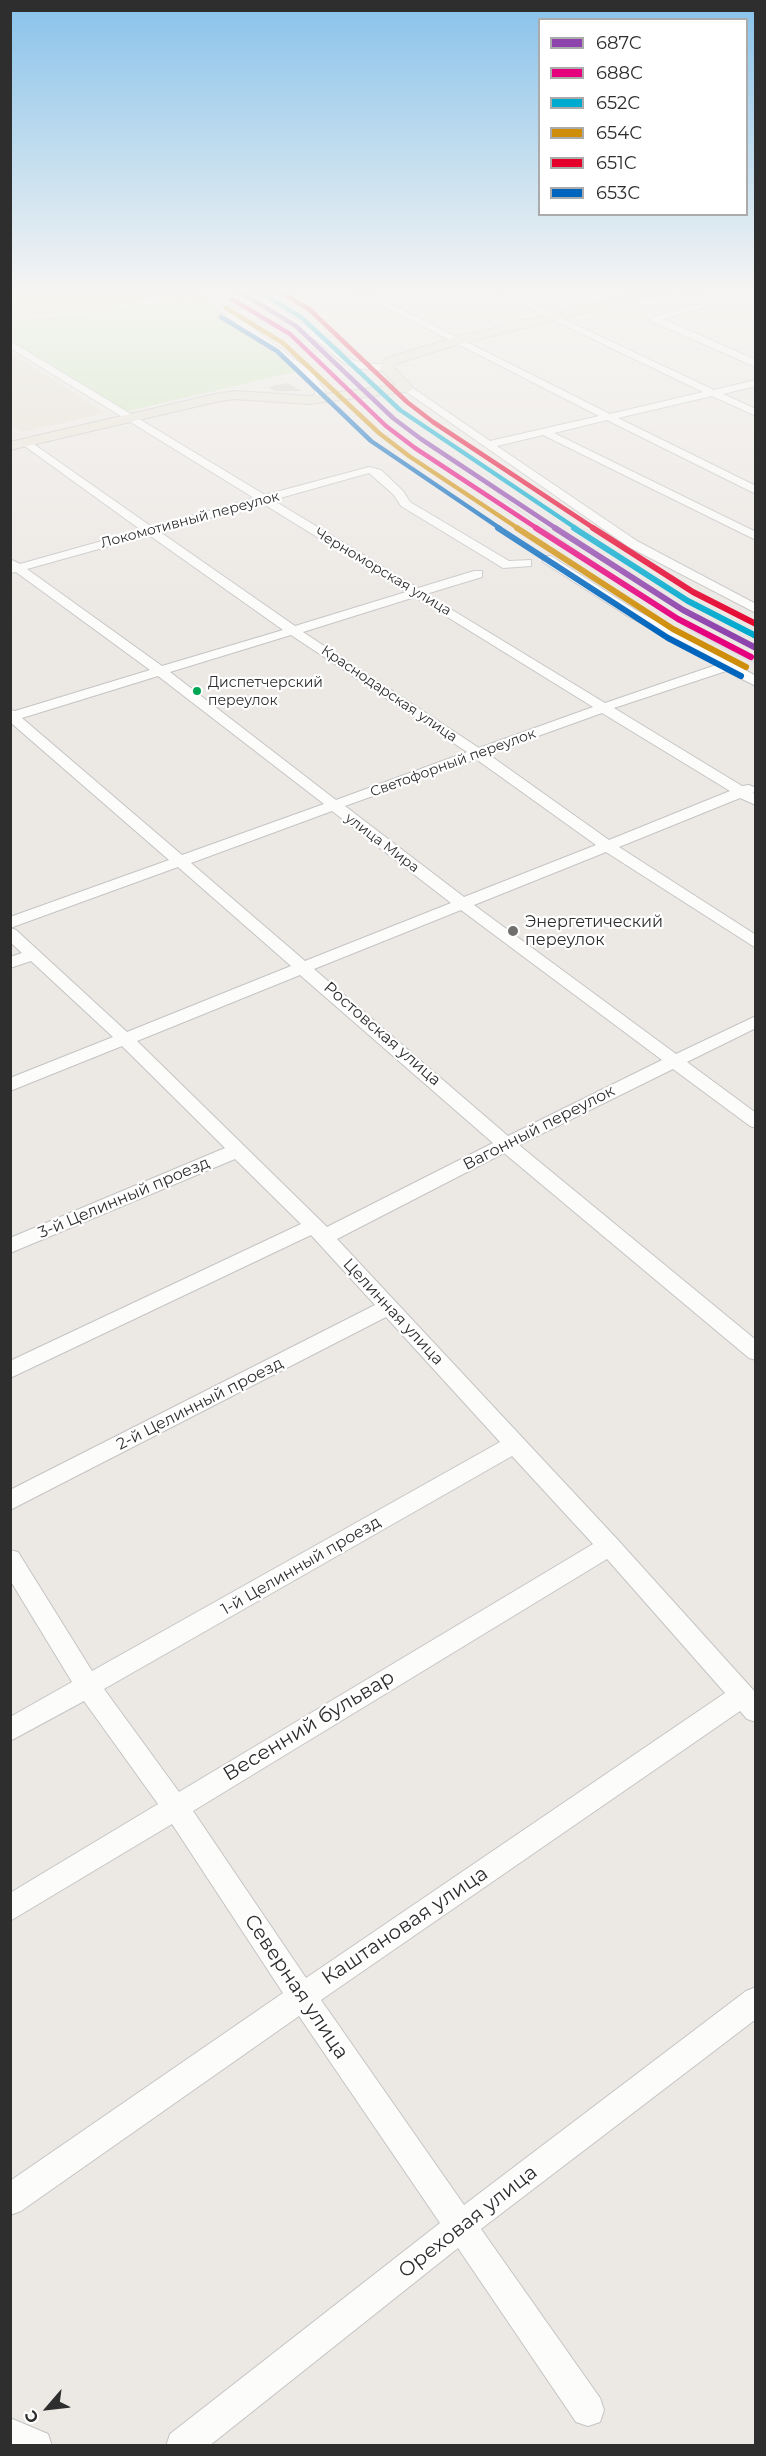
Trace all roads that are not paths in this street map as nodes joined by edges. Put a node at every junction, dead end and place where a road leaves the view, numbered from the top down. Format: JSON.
{"nodes":[{"id":1,"x":107,"y":405,"type":"edge"},
{"id":2,"x":191,"y":405,"type":"edge"},
{"id":3,"x":431,"y":405,"type":"edge"},
{"id":4,"x":586,"y":405,"type":"edge"},
{"id":5,"x":664,"y":405,"type":"edge"},
{"id":6,"x":738,"y":405,"type":"edge"},
{"id":7,"x":756,"y":413,"type":"edge"},
{"id":8,"x":611,"y":417,"type":"junction"},
{"id":9,"x":129,"y":418,"type":"junction"},
{"id":10,"x":547,"y":433,"type":"junction"},
{"id":11,"x":17,"y":444,"type":"edge"},
{"id":12,"x":491,"y":444,"type":"junction"},
{"id":13,"x":756,"y":491,"type":"edge"},
{"id":14,"x":265,"y":500,"type":"junction"},
{"id":15,"x":148,"y":531,"type":"junction"},
{"id":16,"x":756,"y":537,"type":"edge"},
{"id":17,"x":547,"y":559,"type":"dead end"},
{"id":18,"x":527,"y":563,"type":"dead end"},
{"id":19,"x":13,"y":566,"type":"edge"},
{"id":20,"x":478,"y":574,"type":"dead end"},
{"id":21,"x":416,"y":592,"type":"junction"},
{"id":22,"x":756,"y":609,"type":"edge"},
{"id":23,"x":292,"y":630,"type":"junction"},
{"id":24,"x":726,"y":666,"type":"junction"},
{"id":25,"x":162,"y":672,"type":"junction"},
{"id":26,"x":756,"y":682,"type":"edge"},
{"id":27,"x":605,"y":707,"type":"junction"},
{"id":28,"x":12,"y":716,"type":"edge"},
{"id":29,"x":477,"y":753,"type":"junction"},
{"id":30,"x":751,"y":793,"type":"edge"},
{"id":31,"x":335,"y":807,"type":"junction"},
{"id":32,"x":609,"y":847,"type":"junction"},
{"id":33,"x":180,"y":861,"type":"junction"},
{"id":34,"x":463,"y":904,"type":"junction"},
{"id":35,"x":10,"y":923,"type":"edge"},
{"id":36,"x":10,"y":933,"type":"edge"},
{"id":37,"x":756,"y":943,"type":"edge"},
{"id":38,"x":33,"y":955,"type":"junction"},
{"id":39,"x":10,"y":963,"type":"edge"},
{"id":40,"x":305,"y":967,"type":"junction"},
{"id":41,"x":756,"y":1021,"type":"edge"},
{"id":42,"x":125,"y":1039,"type":"junction"},
{"id":43,"x":674,"y":1060,"type":"junction"},
{"id":44,"x":10,"y":1085,"type":"edge"},
{"id":45,"x":756,"y":1122,"type":"edge"},
{"id":46,"x":506,"y":1143,"type":"junction"},
{"id":47,"x":238,"y":1150,"type":"junction"},
{"id":48,"x":319,"y":1232,"type":"junction"},
{"id":49,"x":10,"y":1246,"type":"edge"},
{"id":50,"x":389,"y":1307,"type":"junction"},
{"id":51,"x":756,"y":1352,"type":"edge"},
{"id":52,"x":10,"y":1370,"type":"edge"},
{"id":53,"x":514,"y":1444,"type":"junction"},
{"id":54,"x":10,"y":1501,"type":"edge"},
{"id":55,"x":609,"y":1546,"type":"junction"},
{"id":56,"x":10,"y":1558,"type":"edge"},
{"id":57,"x":88,"y":1687,"type":"junction"},
{"id":58,"x":748,"y":1704,"type":"edge"},
{"id":59,"x":10,"y":1730,"type":"edge"},
{"id":60,"x":175,"y":1807,"type":"junction"},
{"id":61,"x":10,"y":1908,"type":"edge"},
{"id":62,"x":302,"y":1997,"type":"junction"},
{"id":63,"x":756,"y":2001,"type":"edge"},
{"id":64,"x":10,"y":2200,"type":"edge"},
{"id":65,"x":461,"y":2226,"type":"junction"},
{"id":66,"x":588,"y":2410,"type":"dead end"},
{"id":67,"x":10,"y":2434,"type":"edge"},
{"id":68,"x":36,"y":2445,"type":"edge"},
{"id":69,"x":182,"y":2445,"type":"edge"}],
"edges":[{"from":1,"to":9,"type":"street","name":"Черноморская улица"},
{"from":2,"to":9,"type":"main road"},
{"from":3,"to":12,"type":"street"},
{"from":4,"to":8,"type":"street"},
{"from":5,"to":8,"type":"street"},
{"from":6,"to":7,"type":"street"},
{"from":8,"to":10,"type":"street"},
{"from":8,"to":13,"type":"street"},
{"from":9,"to":11,"type":"main road"},
{"from":9,"to":14,"type":"street","name":"Черноморская улица"},
{"from":10,"to":12,"type":"street"},
{"from":10,"to":16,"type":"street"},
{"from":11,"to":15,"type":"street","name":"Краснодарская улица"},
{"from":12,"to":22,"type":"street"},
{"from":14,"to":15,"type":"street","name":"Локомотивный переулок"},
{"from":14,"to":18,"type":"street","name":"Локомотивный переулок"},
{"from":14,"to":21,"type":"street","name":"Черноморская улица"},
{"from":15,"to":19,"type":"street","name":"Локомотивный переулок"},
{"from":15,"to":23,"type":"street","name":"Краснодарская улица"},
{"from":17,"to":24,"type":"street"},
{"from":19,"to":25,"type":"street","name":"улица Мира"},
{"from":20,"to":21,"type":"street"},
{"from":21,"to":23,"type":"street"},
{"from":21,"to":27,"type":"street","name":"Черноморская улица"},
{"from":23,"to":25,"type":"street"},
{"from":23,"to":29,"type":"street","name":"Краснодарская улица"},
{"from":24,"to":26,"type":"street"},
{"from":24,"to":27,"type":"street","name":"Светофорный переулок"},
{"from":25,"to":28,"type":"street"},
{"from":25,"to":31,"type":"street","name":"улица Мира"},
{"from":27,"to":29,"type":"street","name":"Светофорный переулок"},
{"from":27,"to":30,"type":"street","name":"Черноморская улица"},
{"from":28,"to":33,"type":"street","name":"Ростовская улица"},
{"from":29,"to":31,"type":"street","name":"Светофорный переулок"},
{"from":29,"to":32,"type":"street","name":"Краснодарская улица"},
{"from":30,"to":32,"type":"street"},
{"from":31,"to":33,"type":"street","name":"Светофорный переулок"},
{"from":31,"to":34,"type":"street","name":"улица Мира"},
{"from":32,"to":34,"type":"street"},
{"from":32,"to":37,"type":"street","name":"Краснодарская улица"},
{"from":33,"to":35,"type":"street","name":"Светофорный переулок"},
{"from":33,"to":40,"type":"street","name":"Ростовская улица"},
{"from":34,"to":40,"type":"street"},
{"from":34,"to":43,"type":"street","name":"улица Мира"},
{"from":36,"to":38,"type":"street","name":"Целинная улица"},
{"from":38,"to":39,"type":"street"},
{"from":38,"to":42,"type":"street","name":"Целинная улица"},
{"from":40,"to":42,"type":"street"},
{"from":40,"to":46,"type":"street","name":"Ростовская улица"},
{"from":41,"to":43,"type":"street","name":"Вагонный переулок"},
{"from":42,"to":44,"type":"street"},
{"from":42,"to":47,"type":"street","name":"Целинная улица"},
{"from":43,"to":45,"type":"street","name":"улица Мира"},
{"from":43,"to":46,"type":"street","name":"Вагонный переулок"},
{"from":46,"to":48,"type":"street","name":"Вагонный переулок"},
{"from":46,"to":51,"type":"street","name":"Ростовская улица"},
{"from":47,"to":48,"type":"street","name":"Целинная улица"},
{"from":47,"to":49,"type":"street","name":"3-й Целинный проезд"},
{"from":48,"to":50,"type":"street","name":"Целинная улица"},
{"from":48,"to":52,"type":"street","name":"Вагонный переулок"},
{"from":50,"to":53,"type":"street","name":"Целинная улица"},
{"from":50,"to":54,"type":"street","name":"2-й Целинный проезд"},
{"from":53,"to":55,"type":"street","name":"Целинная улица"},
{"from":53,"to":57,"type":"street","name":"1-й Целинный проезд"},
{"from":55,"to":58,"type":"street","name":"Целинная улица"},
{"from":55,"to":60,"type":"street","name":"Весенний бульвар"},
{"from":56,"to":57,"type":"street","name":"Северная улица"},
{"from":57,"to":59,"type":"street","name":"1-й Целинный проезд"},
{"from":57,"to":60,"type":"street","name":"Северная улица"},
{"from":58,"to":62,"type":"street","name":"Каштановая улица"},
{"from":60,"to":61,"type":"street","name":"Весенний бульвар"},
{"from":60,"to":62,"type":"street","name":"Северная улица"},
{"from":62,"to":64,"type":"street","name":"Каштановая улица"},
{"from":62,"to":65,"type":"street","name":"Северная улица"},
{"from":63,"to":65,"type":"street","name":"Ореховая улица"},
{"from":65,"to":66,"type":"street","name":"Северная улица"},
{"from":65,"to":69,"type":"street","name":"Ореховая улица"},
{"from":67,"to":68,"type":"street"}]}
